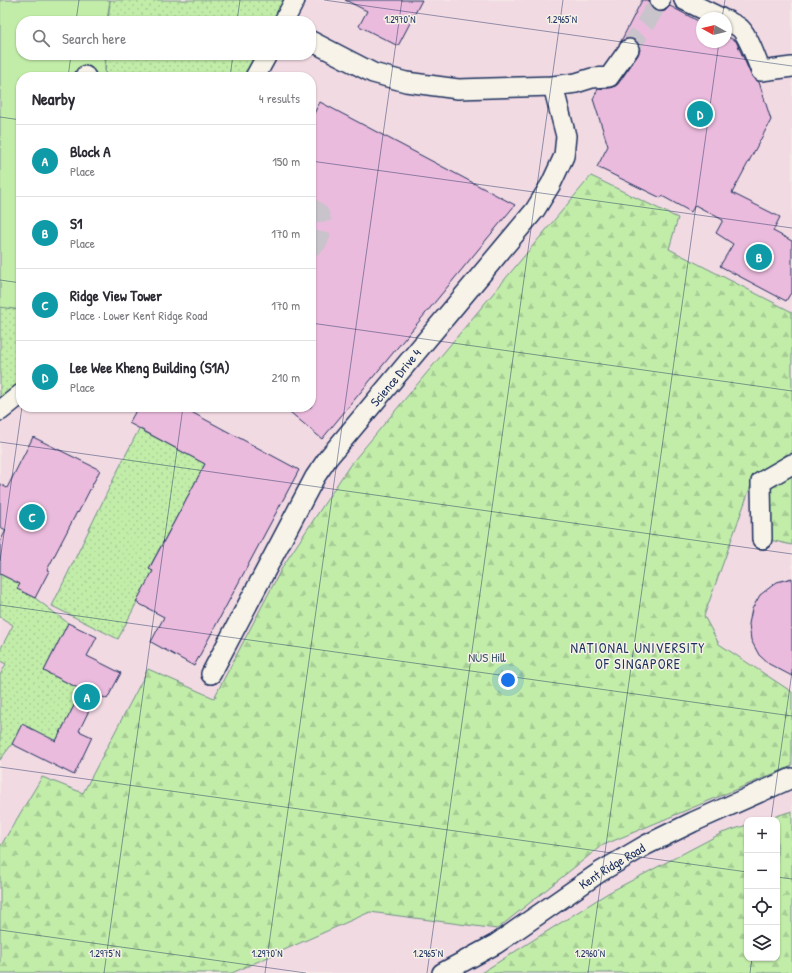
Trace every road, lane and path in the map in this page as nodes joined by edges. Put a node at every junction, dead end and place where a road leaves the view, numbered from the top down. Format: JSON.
{"nodes":[{"id":1,"x":295,"y":0,"type":"edge"},
{"id":2,"x":684,"y":0,"type":"edge"},
{"id":3,"x":709,"y":12,"type":"edge"},
{"id":4,"x":287,"y":16,"type":"edge"},
{"id":5,"x":732,"y":23,"type":"edge"},
{"id":6,"x":316,"y":43,"type":"edge"},
{"id":7,"x":628,"y":49,"type":"tunnel mouth"},
{"id":8,"x":264,"y":60,"type":"edge"},
{"id":9,"x":792,"y":67,"type":"edge"},
{"id":10,"x":258,"y":72,"type":"edge"},
{"id":11,"x":553,"y":86,"type":"junction"},
{"id":12,"x":16,"y":398,"type":"edge"},
{"id":13,"x":0,"y":411,"type":"edge"},
{"id":14,"x":792,"y":464,"type":"edge"},
{"id":15,"x":762,"y":539,"type":"dead end"},
{"id":16,"x":211,"y":674,"type":"dead end"},
{"id":17,"x":792,"y":778,"type":"edge"},
{"id":18,"x":442,"y":973,"type":"edge"}],
"edges":[{"from":1,"to":4,"type":"street"},
{"from":2,"to":3,"type":"street"},
{"from":5,"to":9,"type":"street"},
{"from":6,"to":11,"type":"street"},
{"from":7,"to":11,"type":"street"},
{"from":8,"to":10,"type":"street"},
{"from":11,"to":16,"type":"street","name":"Science Drive 4"},
{"from":12,"to":13,"type":"street"},
{"from":14,"to":15,"type":"street"},
{"from":17,"to":18,"type":"street","name":"Kent Ridge Road"}]}
